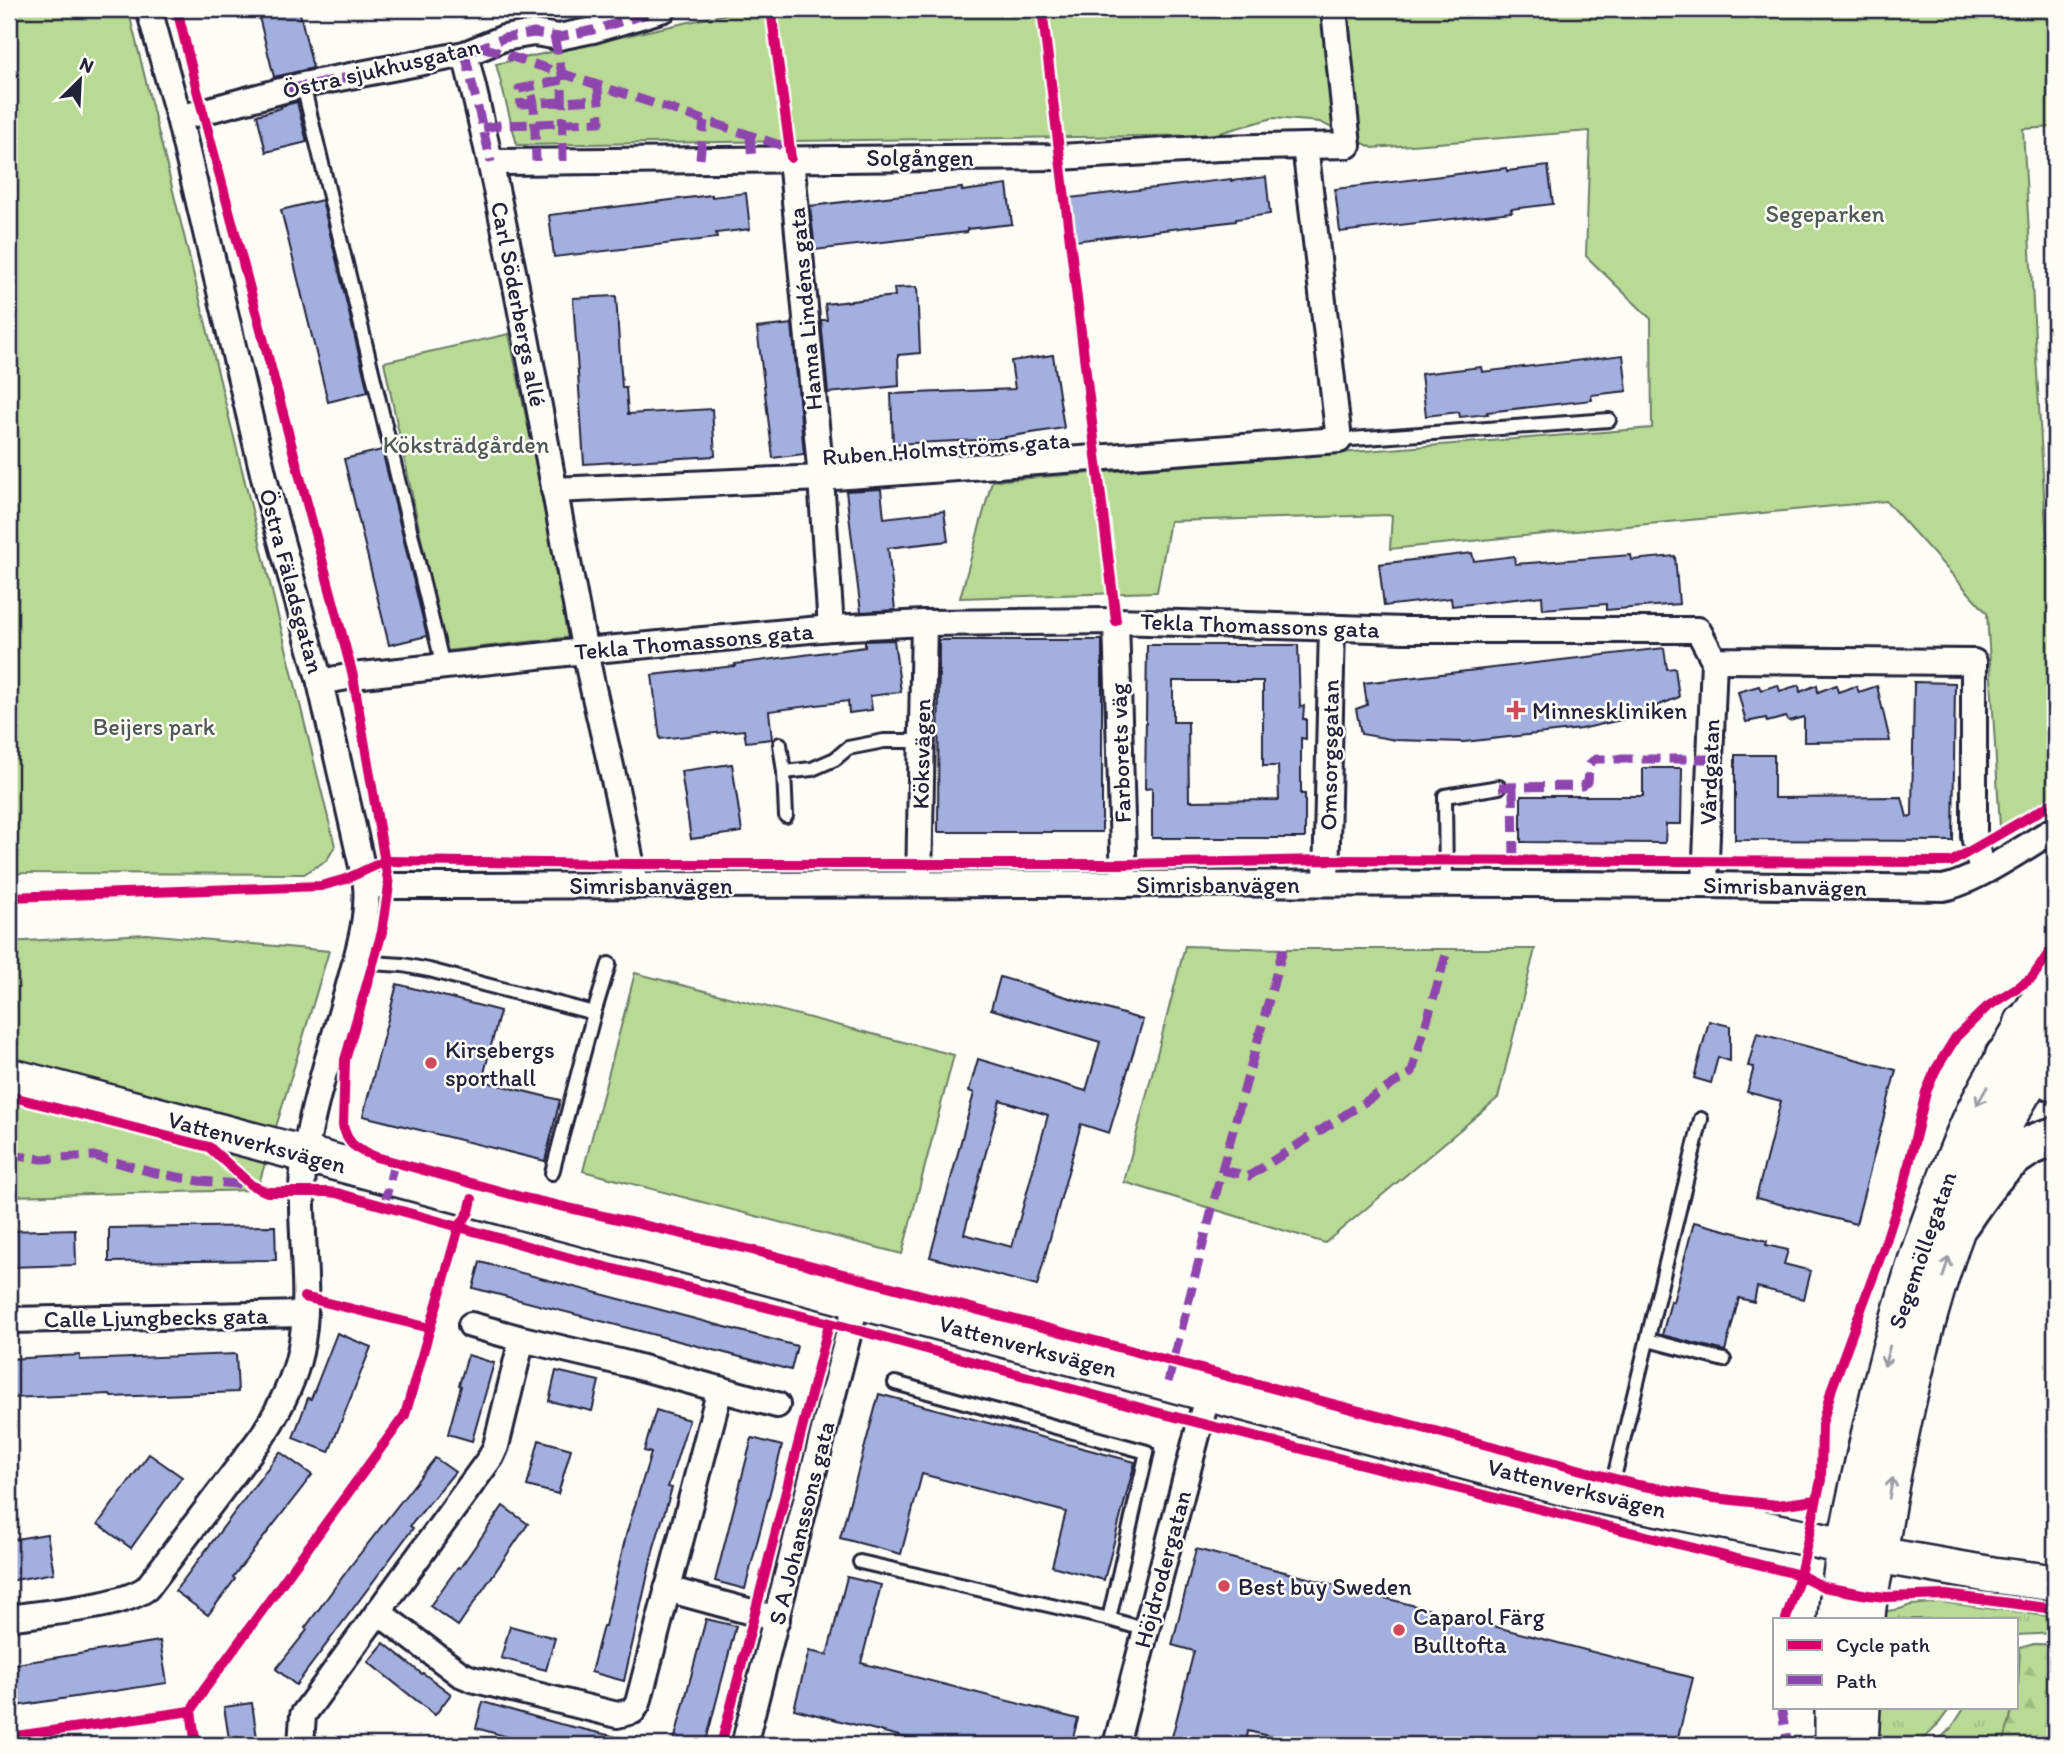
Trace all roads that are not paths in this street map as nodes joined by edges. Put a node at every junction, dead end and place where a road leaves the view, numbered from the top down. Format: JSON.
{"nodes":[{"id":1,"x":149,"y":9,"type":"edge"},
{"id":2,"x":664,"y":9,"type":"edge"},
{"id":3,"x":1334,"y":9,"type":"edge"},
{"id":4,"x":465,"y":54,"type":"junction"},
{"id":5,"x":295,"y":87,"type":"junction"},
{"id":6,"x":179,"y":118,"type":"junction"},
{"id":7,"x":1305,"y":146,"type":"junction"},
{"id":8,"x":791,"y":158,"type":"junction"},
{"id":9,"x":491,"y":162,"type":"junction"},
{"id":10,"x":1609,"y":421,"type":"dead end"},
{"id":11,"x":1339,"y":440,"type":"junction"},
{"id":12,"x":821,"y":478,"type":"junction"},
{"id":13,"x":554,"y":490,"type":"junction"},
{"id":14,"x":1116,"y":621,"type":"junction"},
{"id":15,"x":923,"y":623,"type":"junction"},
{"id":16,"x":1332,"y":627,"type":"junction"},
{"id":17,"x":831,"y":628,"type":"junction"},
{"id":18,"x":584,"y":651,"type":"junction"},
{"id":19,"x":1714,"y":660,"type":"junction"},
{"id":20,"x":443,"y":666,"type":"junction"},
{"id":21,"x":320,"y":682,"type":"junction"},
{"id":22,"x":921,"y":741,"type":"junction"},
{"id":23,"x":780,"y":744,"type":"dead end"},
{"id":24,"x":784,"y":772,"type":"junction"},
{"id":25,"x":1499,"y":787,"type":"dead end"},
{"id":26,"x":786,"y":816,"type":"dead end"},
{"id":27,"x":2055,"y":829,"type":"edge"},
{"id":28,"x":1982,"y":872,"type":"junction"},
{"id":29,"x":1326,"y":883,"type":"junction"},
{"id":30,"x":366,"y":884,"type":"junction"},
{"id":31,"x":919,"y":884,"type":"junction"},
{"id":32,"x":1124,"y":884,"type":"junction"},
{"id":33,"x":1446,"y":884,"type":"junction"},
{"id":34,"x":1705,"y":884,"type":"junction"},
{"id":35,"x":635,"y":886,"type":"junction"},
{"id":36,"x":355,"y":962,"type":"junction"},
{"id":37,"x":609,"y":964,"type":"dead end"},
{"id":38,"x":2055,"y":975,"type":"edge"},
{"id":39,"x":594,"y":1013,"type":"junction"},
{"id":40,"x":2041,"y":1052,"type":"edge"},
{"id":41,"x":9,"y":1076,"type":"edge"},
{"id":42,"x":1701,"y":1119,"type":"dead end"},
{"id":43,"x":2055,"y":1137,"type":"edge"},
{"id":44,"x":305,"y":1155,"type":"junction"},
{"id":45,"x":552,"y":1173,"type":"dead end"},
{"id":46,"x":1960,"y":1222,"type":"junction"},
{"id":47,"x":857,"y":1300,"type":"junction"},
{"id":48,"x":304,"y":1314,"type":"junction"},
{"id":49,"x":9,"y":1320,"type":"edge"},
{"id":50,"x":471,"y":1325,"type":"dead end"},
{"id":51,"x":522,"y":1339,"type":"junction"},
{"id":52,"x":1648,"y":1340,"type":"junction"},
{"id":53,"x":1724,"y":1360,"type":"dead end"},
{"id":54,"x":895,"y":1383,"type":"dead end"},
{"id":55,"x":720,"y":1389,"type":"junction"},
{"id":56,"x":1208,"y":1393,"type":"junction"},
{"id":57,"x":777,"y":1405,"type":"dead end"},
{"id":58,"x":1609,"y":1498,"type":"junction"},
{"id":59,"x":1845,"y":1547,"type":"junction"},
{"id":60,"x":1878,"y":1555,"type":"junction"},
{"id":61,"x":860,"y":1562,"type":"dead end"},
{"id":62,"x":2055,"y":1583,"type":"edge"},
{"id":63,"x":667,"y":1589,"type":"junction"},
{"id":64,"x":378,"y":1612,"type":"junction"},
{"id":65,"x":9,"y":1618,"type":"edge"},
{"id":66,"x":1836,"y":1618,"type":"edge"},
{"id":67,"x":1867,"y":1618,"type":"edge"},
{"id":68,"x":777,"y":1619,"type":"junction"},
{"id":69,"x":1109,"y":1619,"type":"junction"},
{"id":70,"x":1147,"y":1630,"type":"junction"},
{"id":71,"x":1833,"y":1708,"type":"edge"},
{"id":72,"x":1862,"y":1708,"type":"edge"},
{"id":73,"x":301,"y":1745,"type":"edge"},
{"id":74,"x":744,"y":1745,"type":"edge"},
{"id":75,"x":1116,"y":1745,"type":"edge"},
{"id":76,"x":1833,"y":1745,"type":"edge"},
{"id":77,"x":1860,"y":1745,"type":"edge"}],
"edges":[{"from":1,"to":6,"type":"street","name":"Östra Fäladsgatan"},
{"from":2,"to":4,"type":"street","name":"Östra sjukhusgatan"},
{"from":3,"to":7,"type":"street","name":"Solgången"},
{"from":4,"to":5,"type":"street","name":"Östra sjukhusgatan"},
{"from":4,"to":9,"type":"street","name":"Carl Söderbergs allé"},
{"from":5,"to":6,"type":"street","name":"Östra sjukhusgatan"},
{"from":5,"to":20,"type":"lane"},
{"from":6,"to":21,"type":"street","name":"Östra Fäladsgatan"},
{"from":7,"to":8,"type":"street","name":"Solgången"},
{"from":7,"to":11,"type":"street"},
{"from":8,"to":9,"type":"street","name":"Solgången"},
{"from":8,"to":12,"type":"street","name":"Hanna Lindéns gata"},
{"from":9,"to":13,"type":"street","name":"Carl Söderbergs allé"},
{"from":10,"to":11,"type":"lane"},
{"from":11,"to":12,"type":"street","name":"Ruben Holmströms gata"},
{"from":12,"to":13,"type":"street","name":"Ruben Holmströms gata"},
{"from":12,"to":17,"type":"street","name":"Hanna Lindéns gata"},
{"from":13,"to":18,"type":"street","name":"Carl Söderbergs allé"},
{"from":14,"to":15,"type":"street","name":"Tekla Thomassons gata"},
{"from":14,"to":16,"type":"street","name":"Tekla Thomassons gata"},
{"from":14,"to":32,"type":"street","name":"Farborets väg"},
{"from":15,"to":17,"type":"street","name":"Tekla Thomassons gata"},
{"from":15,"to":22,"type":"street","name":"Köksvägen"},
{"from":16,"to":19,"type":"street","name":"Tekla Thomassons gata"},
{"from":16,"to":29,"type":"street","name":"Omsorgsgatan"},
{"from":17,"to":18,"type":"street","name":"Tekla Thomassons gata"},
{"from":18,"to":20,"type":"street","name":"Tekla Thomassons gata"},
{"from":18,"to":35,"type":"street","name":"Carl Söderbergs allé"},
{"from":19,"to":28,"type":"street"},
{"from":19,"to":34,"type":"street","name":"Vårdgatan"},
{"from":20,"to":21,"type":"street","name":"Tekla Thomassons gata"},
{"from":21,"to":30,"type":"street","name":"Östra Fäladsgatan"},
{"from":22,"to":24,"type":"lane"},
{"from":22,"to":31,"type":"street","name":"Köksvägen"},
{"from":23,"to":24,"type":"lane"},
{"from":24,"to":26,"type":"lane"},
{"from":25,"to":33,"type":"lane"},
{"from":27,"to":28,"type":"street","name":"Simrisbanvägen"},
{"from":28,"to":34,"type":"street","name":"Simrisbanvägen"},
{"from":29,"to":32,"type":"street","name":"Simrisbanvägen"},
{"from":29,"to":33,"type":"street","name":"Simrisbanvägen"},
{"from":30,"to":35,"type":"street","name":"Simrisbanvägen"},
{"from":30,"to":36,"type":"street","name":"Östra Fäladsgatan"},
{"from":31,"to":32,"type":"street","name":"Simrisbanvägen"},
{"from":31,"to":35,"type":"street","name":"Simrisbanvägen"},
{"from":33,"to":34,"type":"street","name":"Simrisbanvägen"},
{"from":36,"to":39,"type":"lane"},
{"from":36,"to":44,"type":"street","name":"Östra Fäladsgatan"},
{"from":37,"to":39,"type":"lane"},
{"from":38,"to":40,"type":"street","name":"Segemöllegatan"},
{"from":39,"to":45,"type":"lane"},
{"from":40,"to":46,"type":"street","name":"Segemöllegatan"},
{"from":40,"to":59,"type":"street","name":"Segemöllegatan","one_way":true},
{"from":41,"to":44,"type":"street","name":"Vattenverksvägen"},
{"from":42,"to":52,"type":"lane"},
{"from":43,"to":46,"type":"highway"},
{"from":44,"to":47,"type":"street","name":"Vattenverksvägen"},
{"from":44,"to":48,"type":"street","name":"Calle Ljungbecks gata"},
{"from":60,"to":46,"type":"street","name":"Segemöllegatan","one_way":true},
{"from":47,"to":56,"type":"street","name":"Vattenverksvägen"},
{"from":47,"to":68,"type":"street","name":"S A Johanssons gata"},
{"from":48,"to":49,"type":"street","name":"Calle Ljungbecks gata"},
{"from":48,"to":65,"type":"street","name":"Calle Ljungbecks gata"},
{"from":50,"to":51,"type":"street"},
{"from":51,"to":55,"type":"street"},
{"from":51,"to":64,"type":"street"},
{"from":52,"to":53,"type":"lane"},
{"from":52,"to":58,"type":"lane"},
{"from":54,"to":69,"type":"lane"},
{"from":55,"to":57,"type":"street"},
{"from":55,"to":63,"type":"street"},
{"from":56,"to":58,"type":"street","name":"Vattenverksvägen"},
{"from":56,"to":70,"type":"street","name":"Höjdrodergatan"},
{"from":58,"to":59,"type":"street","name":"Vattenverksvägen"},
{"from":59,"to":60,"type":"street","name":"Vattenverksvägen"},
{"from":59,"to":66,"type":"street","name":"Segemöllegatan"},
{"from":60,"to":62,"type":"street","name":"Vattenverksvägen"},
{"from":60,"to":67,"type":"street","name":"Segemöllegatan"},
{"from":61,"to":69,"type":"lane"},
{"from":63,"to":64,"type":"street"},
{"from":63,"to":68,"type":"street"},
{"from":64,"to":73,"type":"street"},
{"from":68,"to":74,"type":"street","name":"S A Johanssons gata"},
{"from":69,"to":70,"type":"lane"},
{"from":70,"to":75,"type":"street","name":"Höjdrodergatan"},
{"from":71,"to":76,"type":"street"},
{"from":72,"to":77,"type":"street"}]}
